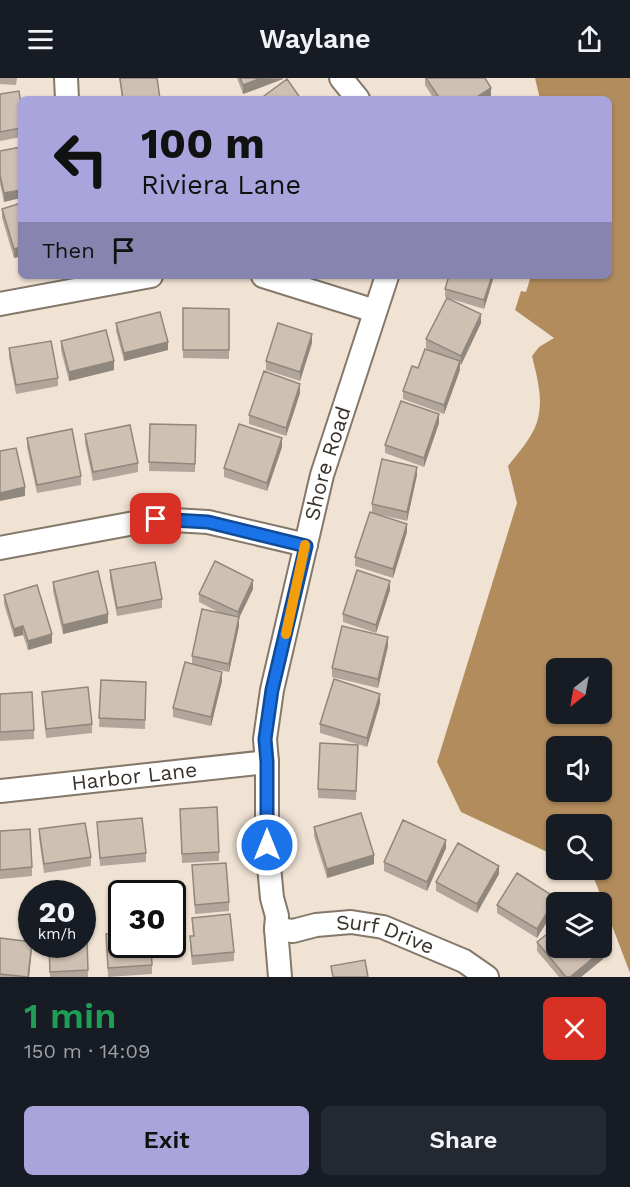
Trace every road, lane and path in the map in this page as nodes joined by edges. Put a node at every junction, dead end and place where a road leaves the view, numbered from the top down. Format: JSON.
{"nodes":[{"id":1,"x":66,"y":78,"type":"edge"},
{"id":2,"x":341,"y":78,"type":"edge"},
{"id":3,"x":67,"y":96,"type":"edge"},
{"id":4,"x":356,"y":96,"type":"edge"},
{"id":5,"x":272,"y":279,"type":"edge"},
{"id":6,"x":386,"y":279,"type":"edge"},
{"id":7,"x":102,"y":280,"type":"edge"},
{"id":8,"x":0,"y":304,"type":"edge"},
{"id":9,"x":375,"y":311,"type":"junction"},
{"id":10,"x":306,"y":546,"type":"junction"},
{"id":11,"x":0,"y":548,"type":"edge"},
{"id":12,"x":267,"y":762,"type":"junction"},
{"id":13,"x":0,"y":791,"type":"edge"},
{"id":14,"x":276,"y":929,"type":"junction"},
{"id":15,"x":280,"y":977,"type":"edge"},
{"id":16,"x":487,"y":977,"type":"edge"}],
"edges":[{"from":1,"to":3,"type":"street"},
{"from":2,"to":4,"type":"street"},
{"from":5,"to":9,"type":"street"},
{"from":6,"to":9,"type":"street","name":"Shore Road"},
{"from":7,"to":8,"type":"street"},
{"from":9,"to":10,"type":"street","name":"Shore Road"},
{"from":10,"to":11,"type":"street"},
{"from":10,"to":12,"type":"street","name":"Shore Road"},
{"from":12,"to":13,"type":"street","name":"Harbor Lane"},
{"from":12,"to":14,"type":"street","name":"Shore Road"},
{"from":14,"to":15,"type":"street","name":"Shore Road"},
{"from":14,"to":16,"type":"street","name":"Surf Drive"}]}
